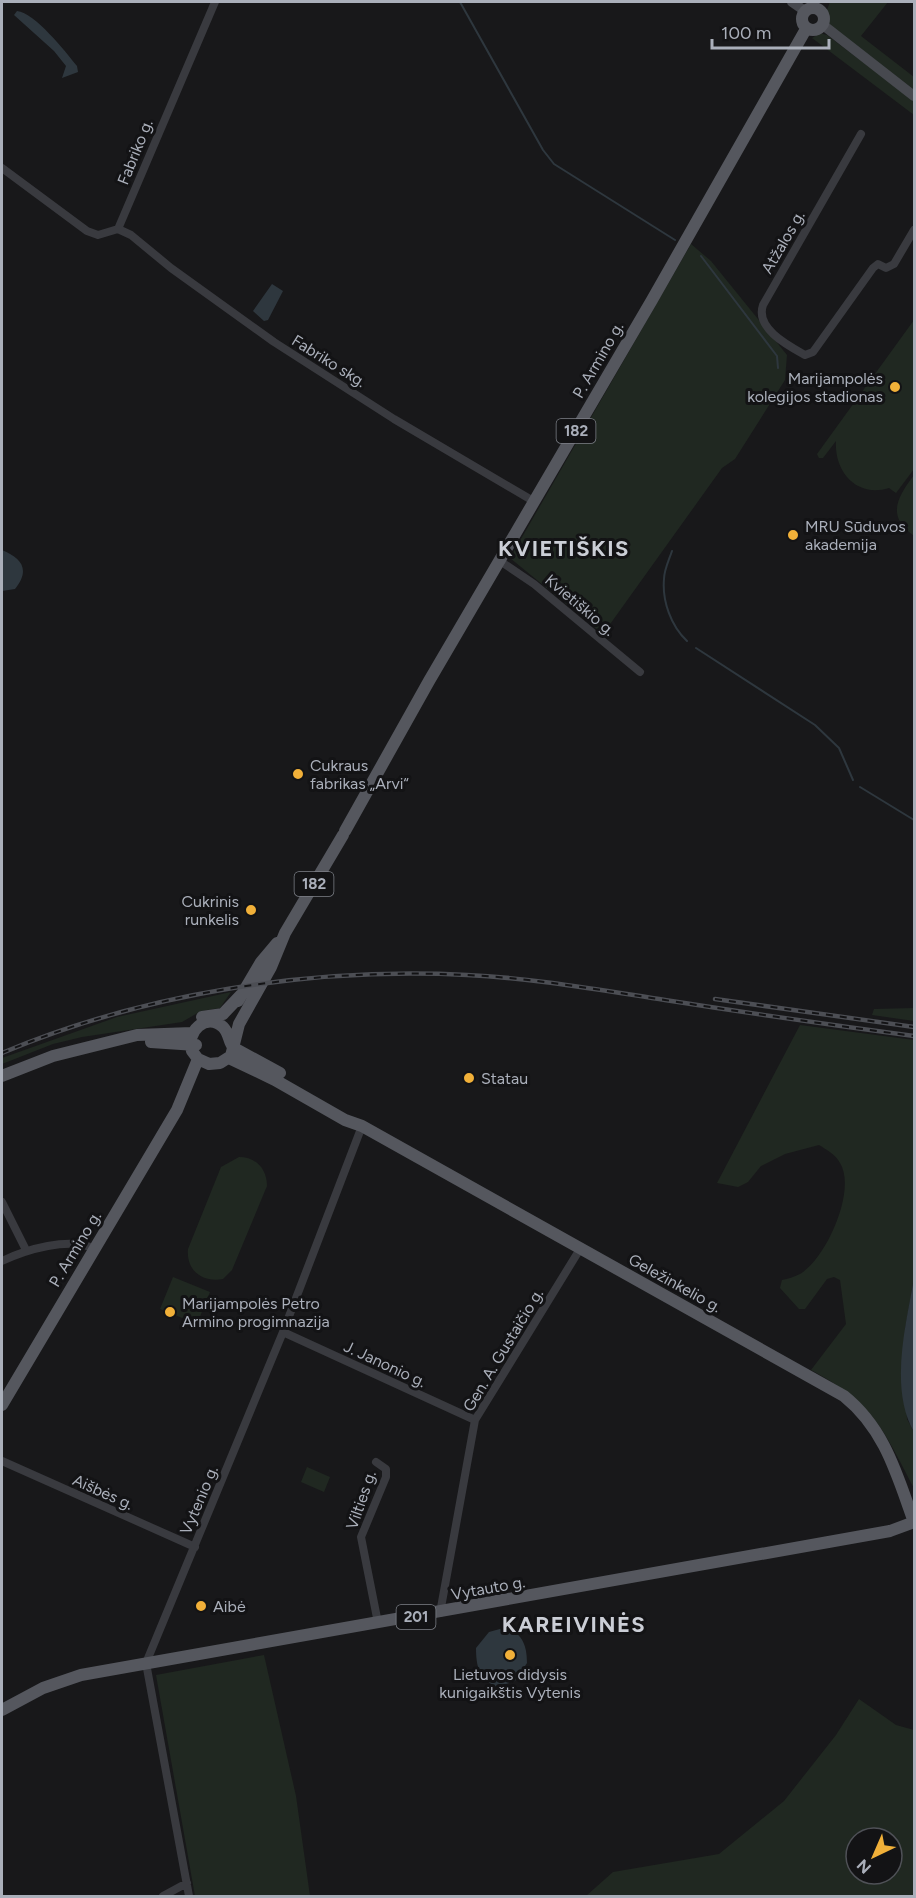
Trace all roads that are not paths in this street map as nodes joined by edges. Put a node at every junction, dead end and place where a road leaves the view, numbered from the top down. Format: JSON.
{"nodes":[{"id":1,"x":215,"y":2,"type":"edge"},
{"id":2,"x":792,"y":2,"type":"edge"},
{"id":3,"x":821,"y":5,"type":"edge"},
{"id":4,"x":805,"y":11,"type":"junction"},
{"id":5,"x":823,"y":25,"type":"junction"},
{"id":6,"x":806,"y":29,"type":"junction"},
{"id":7,"x":915,"y":96,"type":"edge"},
{"id":8,"x":861,"y":134,"type":"dead end"},
{"id":9,"x":2,"y":168,"type":"edge"},
{"id":10,"x":118,"y":229,"type":"junction"},
{"id":11,"x":915,"y":230,"type":"edge"},
{"id":12,"x":535,"y":502,"type":"junction"},
{"id":13,"x":500,"y":561,"type":"junction"},
{"id":14,"x":640,"y":672,"type":"dead end"},
{"id":15,"x":246,"y":999,"type":"junction"},
{"id":16,"x":136,"y":1040,"type":"junction"},
{"id":17,"x":229,"y":1041,"type":"junction"},
{"id":18,"x":199,"y":1051,"type":"junction"},
{"id":19,"x":2,"y":1076,"type":"edge"},
{"id":20,"x":362,"y":1126,"type":"junction"},
{"id":21,"x":2,"y":1202,"type":"edge"},
{"id":22,"x":95,"y":1249,"type":"junction"},
{"id":23,"x":580,"y":1249,"type":"junction"},
{"id":24,"x":26,"y":1250,"type":"junction"},
{"id":25,"x":2,"y":1261,"type":"edge"},
{"id":26,"x":283,"y":1332,"type":"junction"},
{"id":27,"x":2,"y":1405,"type":"edge"},
{"id":28,"x":475,"y":1420,"type":"junction"},
{"id":29,"x":2,"y":1461,"type":"edge"},
{"id":30,"x":376,"y":1462,"type":"dead end"},
{"id":31,"x":914,"y":1522,"type":"edge"},
{"id":32,"x":195,"y":1547,"type":"junction"},
{"id":33,"x":440,"y":1613,"type":"junction"},
{"id":34,"x":378,"y":1623,"type":"junction"},
{"id":35,"x":146,"y":1663,"type":"junction"},
{"id":36,"x":2,"y":1710,"type":"edge"},
{"id":37,"x":187,"y":1883,"type":"junction"},
{"id":38,"x":163,"y":1896,"type":"edge"},
{"id":39,"x":189,"y":1896,"type":"edge"}],
"edges":[{"from":1,"to":10,"type":"street","name":"Fabriko g."},
{"from":2,"to":4,"type":"street"},
{"from":3,"to":4,"type":"main road"},
{"from":3,"to":5,"type":"main road"},
{"from":4,"to":6,"type":"main road"},
{"from":5,"to":6,"type":"main road"},
{"from":5,"to":7,"type":"street"},
{"from":6,"to":12,"type":"main road","name":"P. Armino g.","number":"182"},
{"from":8,"to":11,"type":"street","name":"Atžalos g."},
{"from":9,"to":10,"type":"street"},
{"from":10,"to":12,"type":"street","name":"Fabriko skg."},
{"from":12,"to":13,"type":"main road","name":"P. Armino g.","number":"182"},
{"from":13,"to":14,"type":"street","name":"Kvietiškio g."},
{"from":13,"to":15,"type":"main road","name":"P. Armino g.","number":"182"},
{"from":15,"to":16,"type":"main road"},
{"from":15,"to":17,"type":"main road","name":"P. Armino g."},
{"from":15,"to":17,"type":"main road","name":"P. Armino g.","number":"182"},
{"from":16,"to":18,"type":"main road"},
{"from":16,"to":18,"type":"main road"},
{"from":16,"to":19,"type":"main road"},
{"from":17,"to":18,"type":"main road","name":"P. Armino g."},
{"from":17,"to":18,"type":"main road"},
{"from":17,"to":20,"type":"main road","name":"Geležinkelio g."},
{"from":17,"to":20,"type":"main road","name":"Geležinkelio g."},
{"from":18,"to":22,"type":"main road","name":"P. Armino g."},
{"from":20,"to":23,"type":"main road","name":"Geležinkelio g."},
{"from":20,"to":26,"type":"street","name":"Vytenio g."},
{"from":21,"to":24,"type":"street"},
{"from":22,"to":24,"type":"street"},
{"from":22,"to":27,"type":"main road","name":"P. Armino g."},
{"from":23,"to":28,"type":"street","name":"Gen. A. Gustaičio g."},
{"from":23,"to":31,"type":"main road","name":"Geležinkelio g."},
{"from":24,"to":25,"type":"street"},
{"from":26,"to":28,"type":"street","name":"J. Janonio g."},
{"from":26,"to":32,"type":"street","name":"Vytenio g."},
{"from":28,"to":33,"type":"street","name":"Gen. A. Gustaičio g."},
{"from":29,"to":32,"type":"street","name":"Aišbės g."},
{"from":30,"to":34,"type":"street","name":"Vilties g."},
{"from":31,"to":33,"type":"main road","name":"Vytauto g.","number":"201"},
{"from":32,"to":35,"type":"street","name":"Vytenio g."},
{"from":33,"to":34,"type":"main road","name":"Vytauto g.","number":"201"},
{"from":34,"to":35,"type":"main road","name":"Vytauto g.","number":"201"},
{"from":35,"to":36,"type":"main road","name":"Vytauto g.","number":"201"},
{"from":35,"to":37,"type":"street"},
{"from":37,"to":38,"type":"street"},
{"from":37,"to":39,"type":"street"}]}
